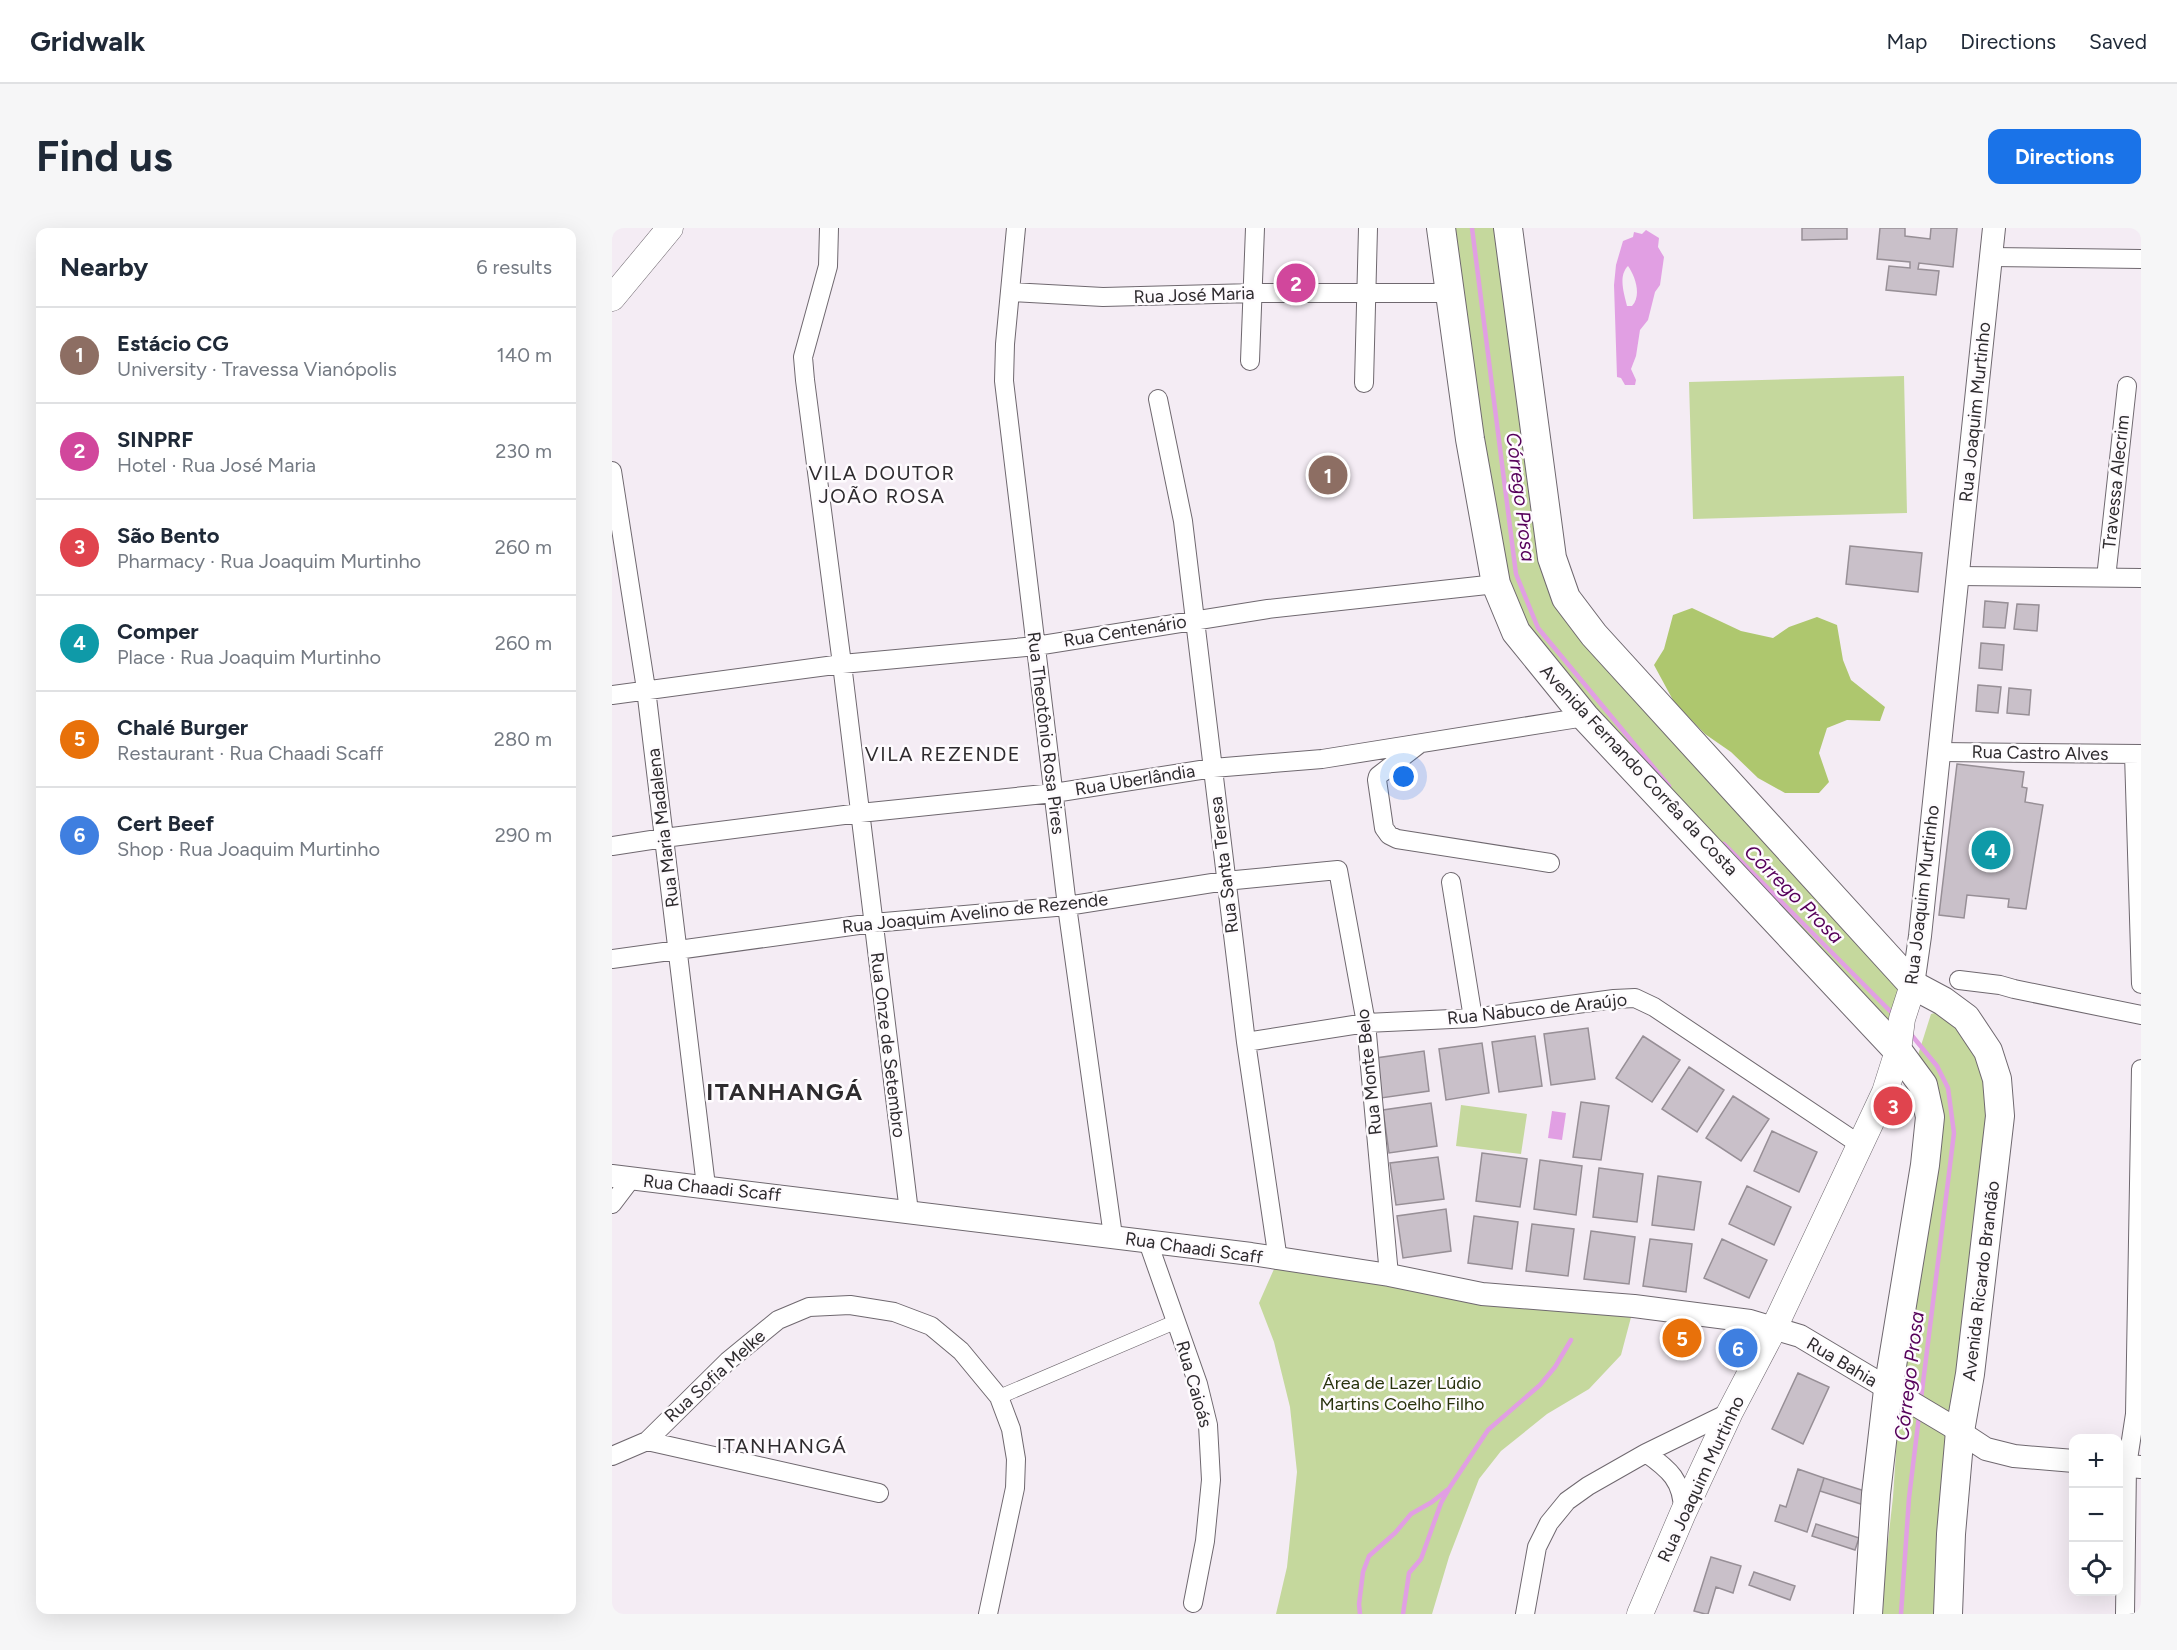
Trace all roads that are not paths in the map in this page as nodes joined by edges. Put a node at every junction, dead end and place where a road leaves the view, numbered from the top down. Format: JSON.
{"nodes":[{"id":1,"x":670,"y":228,"type":"edge"},
{"id":2,"x":829,"y":228,"type":"edge"},
{"id":3,"x":1016,"y":228,"type":"edge"},
{"id":4,"x":1255,"y":228,"type":"edge"},
{"id":5,"x":1368,"y":228,"type":"edge"},
{"id":6,"x":1441,"y":228,"type":"edge"},
{"id":7,"x":1508,"y":228,"type":"edge"},
{"id":8,"x":1994,"y":228,"type":"edge"},
{"id":9,"x":1991,"y":257,"type":"junction"},
{"id":10,"x":2141,"y":259,"type":"edge"},
{"id":11,"x":1011,"y":292,"type":"junction"},
{"id":12,"x":1366,"y":292,"type":"junction"},
{"id":13,"x":1253,"y":293,"type":"junction"},
{"id":14,"x":1450,"y":293,"type":"junction"},
{"id":15,"x":612,"y":298,"type":"edge"},
{"id":16,"x":1250,"y":361,"type":"dead end"},
{"id":17,"x":1364,"y":383,"type":"dead end"},
{"id":18,"x":2127,"y":386,"type":"dead end"},
{"id":19,"x":1158,"y":399,"type":"dead end"},
{"id":20,"x":612,"y":471,"type":"edge"},
{"id":21,"x":1958,"y":576,"type":"junction"},
{"id":22,"x":2106,"y":578,"type":"junction"},
{"id":23,"x":2141,"y":578,"type":"edge"},
{"id":24,"x":1496,"y":584,"type":"junction"},
{"id":25,"x":1195,"y":621,"type":"junction"},
{"id":26,"x":1035,"y":646,"type":"junction"},
{"id":27,"x":842,"y":664,"type":"junction"},
{"id":28,"x":646,"y":689,"type":"junction"},
{"id":29,"x":612,"y":695,"type":"edge"},
{"id":30,"x":1586,"y":717,"type":"junction"},
{"id":31,"x":1419,"y":744,"type":"junction"},
{"id":32,"x":1939,"y":752,"type":"junction"},
{"id":33,"x":2138,"y":754,"type":"edge"},
{"id":34,"x":1213,"y":768,"type":"junction"},
{"id":35,"x":1054,"y":793,"type":"junction"},
{"id":36,"x":860,"y":813,"type":"junction"},
{"id":37,"x":664,"y":838,"type":"junction"},
{"id":38,"x":612,"y":846,"type":"edge"},
{"id":39,"x":1550,"y":863,"type":"dead end"},
{"id":40,"x":1338,"y":870,"type":"joint"},
{"id":41,"x":1225,"y":881,"type":"junction"},
{"id":42,"x":1451,"y":882,"type":"dead end"},
{"id":43,"x":1067,"y":906,"type":"junction"},
{"id":44,"x":873,"y":922,"type":"junction"},
{"id":45,"x":678,"y":950,"type":"junction"},
{"id":46,"x":612,"y":959,"type":"edge"},
{"id":47,"x":1959,"y":980,"type":"dead end"},
{"id":48,"x":2141,"y":984,"type":"edge"},
{"id":49,"x":1912,"y":989,"type":"junction"},
{"id":50,"x":2141,"y":1016,"type":"edge"},
{"id":51,"x":1473,"y":1017,"type":"junction"},
{"id":52,"x":1366,"y":1023,"type":"junction"},
{"id":53,"x":1246,"y":1042,"type":"junction"},
{"id":54,"x":1900,"y":1042,"type":"junction"},
{"id":55,"x":2141,"y":1069,"type":"edge"},
{"id":56,"x":1859,"y":1144,"type":"junction"},
{"id":57,"x":621,"y":1177,"type":"edge"},
{"id":58,"x":706,"y":1186,"type":"junction"},
{"id":59,"x":612,"y":1204,"type":"edge"},
{"id":60,"x":909,"y":1212,"type":"junction"},
{"id":61,"x":1113,"y":1236,"type":"junction"},
{"id":62,"x":1148,"y":1242,"type":"junction"},
{"id":63,"x":1278,"y":1260,"type":"junction"},
{"id":64,"x":1389,"y":1275,"type":"junction"},
{"id":65,"x":1175,"y":1322,"type":"junction"},
{"id":66,"x":1774,"y":1328,"type":"junction"},
{"id":67,"x":1896,"y":1394,"type":"junction"},
{"id":68,"x":999,"y":1397,"type":"junction"},
{"id":69,"x":1730,"y":1412,"type":"junction"},
{"id":70,"x":1956,"y":1428,"type":"junction"},
{"id":71,"x":647,"y":1441,"type":"junction"},
{"id":72,"x":1646,"y":1453,"type":"junction"},
{"id":73,"x":612,"y":1456,"type":"edge"},
{"id":74,"x":2069,"y":1461,"type":"edge"},
{"id":75,"x":2129,"y":1466,"type":"edge"},
{"id":76,"x":879,"y":1493,"type":"dead end"},
{"id":77,"x":1683,"y":1513,"type":"junction"},
{"id":78,"x":1193,"y":1603,"type":"dead end"},
{"id":79,"x":988,"y":1614,"type":"edge"},
{"id":80,"x":1525,"y":1614,"type":"edge"},
{"id":81,"x":1640,"y":1614,"type":"edge"},
{"id":82,"x":1868,"y":1614,"type":"edge"},
{"id":83,"x":1948,"y":1614,"type":"edge"},
{"id":84,"x":2126,"y":1614,"type":"edge"}],
"edges":[{"from":1,"to":15,"type":"main road"},
{"from":2,"to":27,"type":"street","name":"Rua Onze de Setembro"},
{"from":3,"to":11,"type":"street","name":"Rua Theotônio Rosa Pires"},
{"from":4,"to":13,"type":"street"},
{"from":5,"to":12,"type":"street"},
{"from":6,"to":14,"type":"main road","name":"Avenida Fernando Corrêa da Costa"},
{"from":7,"to":49,"type":"main road"},
{"from":8,"to":9,"type":"street","name":"Rua Joaquim Murtinho"},
{"from":9,"to":10,"type":"street"},
{"from":9,"to":21,"type":"street","name":"Rua Joaquim Murtinho"},
{"from":11,"to":13,"type":"street","name":"Rua José Maria"},
{"from":11,"to":26,"type":"street","name":"Rua Theotônio Rosa Pires"},
{"from":12,"to":13,"type":"street","name":"Rua José Maria"},
{"from":12,"to":14,"type":"street","name":"Rua José Maria"},
{"from":12,"to":17,"type":"street"},
{"from":13,"to":16,"type":"street"},
{"from":14,"to":24,"type":"main road","name":"Avenida Fernando Corrêa da Costa"},
{"from":18,"to":22,"type":"street","name":"Travessa Alecrim"},
{"from":19,"to":25,"type":"street","name":"Rua Santa Teresa"},
{"from":20,"to":28,"type":"street","name":"Rua Maria Madalena"},
{"from":21,"to":22,"type":"street"},
{"from":21,"to":32,"type":"street","name":"Rua Joaquim Murtinho"},
{"from":22,"to":23,"type":"street"},
{"from":24,"to":25,"type":"street","name":"Rua Centenário"},
{"from":24,"to":30,"type":"main road","name":"Avenida Fernando Corrêa da Costa"},
{"from":25,"to":26,"type":"street","name":"Rua Centenário"},
{"from":25,"to":34,"type":"street","name":"Rua Santa Teresa"},
{"from":26,"to":27,"type":"street","name":"Rua Centenário"},
{"from":26,"to":35,"type":"street","name":"Rua Theotônio Rosa Pires"},
{"from":27,"to":28,"type":"street","name":"Rua Centenário"},
{"from":27,"to":36,"type":"street","name":"Rua Onze de Setembro"},
{"from":28,"to":29,"type":"street","name":"Rua Centenário"},
{"from":28,"to":37,"type":"street","name":"Rua Maria Madalena"},
{"from":30,"to":31,"type":"street","name":"Rua Uberlândia"},
{"from":30,"to":54,"type":"main road","name":"Avenida Fernando Corrêa da Costa"},
{"from":31,"to":34,"type":"street","name":"Rua Uberlândia"},
{"from":31,"to":39,"type":"street"},
{"from":32,"to":33,"type":"street","name":"Rua Castro Alves"},
{"from":32,"to":49,"type":"street","name":"Rua Joaquim Murtinho"},
{"from":33,"to":48,"type":"street"},
{"from":34,"to":35,"type":"street","name":"Rua Uberlândia"},
{"from":34,"to":41,"type":"street","name":"Rua Santa Teresa"},
{"from":35,"to":36,"type":"street","name":"Rua Uberlândia"},
{"from":35,"to":43,"type":"street","name":"Rua Theotônio Rosa Pires"},
{"from":36,"to":37,"type":"street","name":"Rua Uberlândia"},
{"from":36,"to":44,"type":"street","name":"Rua Onze de Setembro"},
{"from":37,"to":38,"type":"street","name":"Rua Uberlândia"},
{"from":37,"to":45,"type":"street","name":"Rua Maria Madalena"},
{"from":40,"to":41,"type":"street","name":"Rua Joaquim Avelino de Rezende"},
{"from":40,"to":52,"type":"street","name":"Rua Monte Belo"},
{"from":41,"to":43,"type":"street","name":"Rua Joaquim Avelino de Rezende"},
{"from":41,"to":53,"type":"street","name":"Rua Santa Teresa"},
{"from":42,"to":51,"type":"street"},
{"from":43,"to":44,"type":"street","name":"Rua Joaquim Avelino de Rezende"},
{"from":43,"to":61,"type":"street","name":"Rua Theotônio Rosa Pires"},
{"from":44,"to":45,"type":"street","name":"Rua Joaquim Avelino de Rezende"},
{"from":44,"to":60,"type":"street","name":"Rua Onze de Setembro"},
{"from":45,"to":46,"type":"street","name":"Rua Joaquim Avelino de Rezende"},
{"from":45,"to":58,"type":"street","name":"Rua Maria Madalena"},
{"from":47,"to":50,"type":"street"},
{"from":49,"to":54,"type":"main road","name":"Rua Joaquim Murtinho"},
{"from":49,"to":70,"type":"main road","name":"Avenida Ricardo Brandão"},
{"from":51,"to":52,"type":"street","name":"Rua Nabuco de Araújo"},
{"from":51,"to":56,"type":"street","name":"Rua Nabuco de Araújo"},
{"from":52,"to":53,"type":"street","name":"Rua Nabuco de Araújo"},
{"from":52,"to":64,"type":"street","name":"Rua Monte Belo"},
{"from":53,"to":63,"type":"street","name":"Rua Santa Teresa"},
{"from":54,"to":56,"type":"main road","name":"Rua Joaquim Murtinho"},
{"from":54,"to":67,"type":"main road"},
{"from":55,"to":75,"type":"street"},
{"from":56,"to":66,"type":"main road","name":"Rua Joaquim Murtinho"},
{"from":57,"to":58,"type":"street","name":"Rua Chaadi Scaff"},
{"from":57,"to":59,"type":"street"},
{"from":58,"to":60,"type":"street","name":"Rua Chaadi Scaff"},
{"from":60,"to":61,"type":"street","name":"Rua Chaadi Scaff"},
{"from":61,"to":62,"type":"street","name":"Rua Chaadi Scaff"},
{"from":62,"to":63,"type":"street","name":"Rua Chaadi Scaff"},
{"from":62,"to":65,"type":"street","name":"Rua Caioás"},
{"from":63,"to":64,"type":"street","name":"Rua Chaadi Scaff"},
{"from":64,"to":66,"type":"street","name":"Rua Chaadi Scaff"},
{"from":65,"to":68,"type":"street"},
{"from":65,"to":78,"type":"street","name":"Rua Caioás"},
{"from":66,"to":67,"type":"street","name":"Rua Bahia"},
{"from":66,"to":69,"type":"main road","name":"Rua Joaquim Murtinho"},
{"from":67,"to":70,"type":"street","name":"Rua Bahia"},
{"from":67,"to":82,"type":"main road"},
{"from":68,"to":71,"type":"street","name":"Rua Sofia Melke"},
{"from":68,"to":79,"type":"street","name":"Rua Sofia Melke"},
{"from":69,"to":72,"type":"street"},
{"from":69,"to":77,"type":"main road","name":"Rua Joaquim Murtinho"},
{"from":70,"to":74,"type":"street","name":"Rua Bahia"},
{"from":70,"to":83,"type":"main road","name":"Avenida Ricardo Brandão"},
{"from":71,"to":73,"type":"street","name":"Rua Sofia Melke"},
{"from":71,"to":76,"type":"street"},
{"from":72,"to":77,"type":"street"},
{"from":72,"to":80,"type":"street"},
{"from":75,"to":84,"type":"street"},
{"from":77,"to":81,"type":"main road","name":"Rua Joaquim Murtinho"}]}
